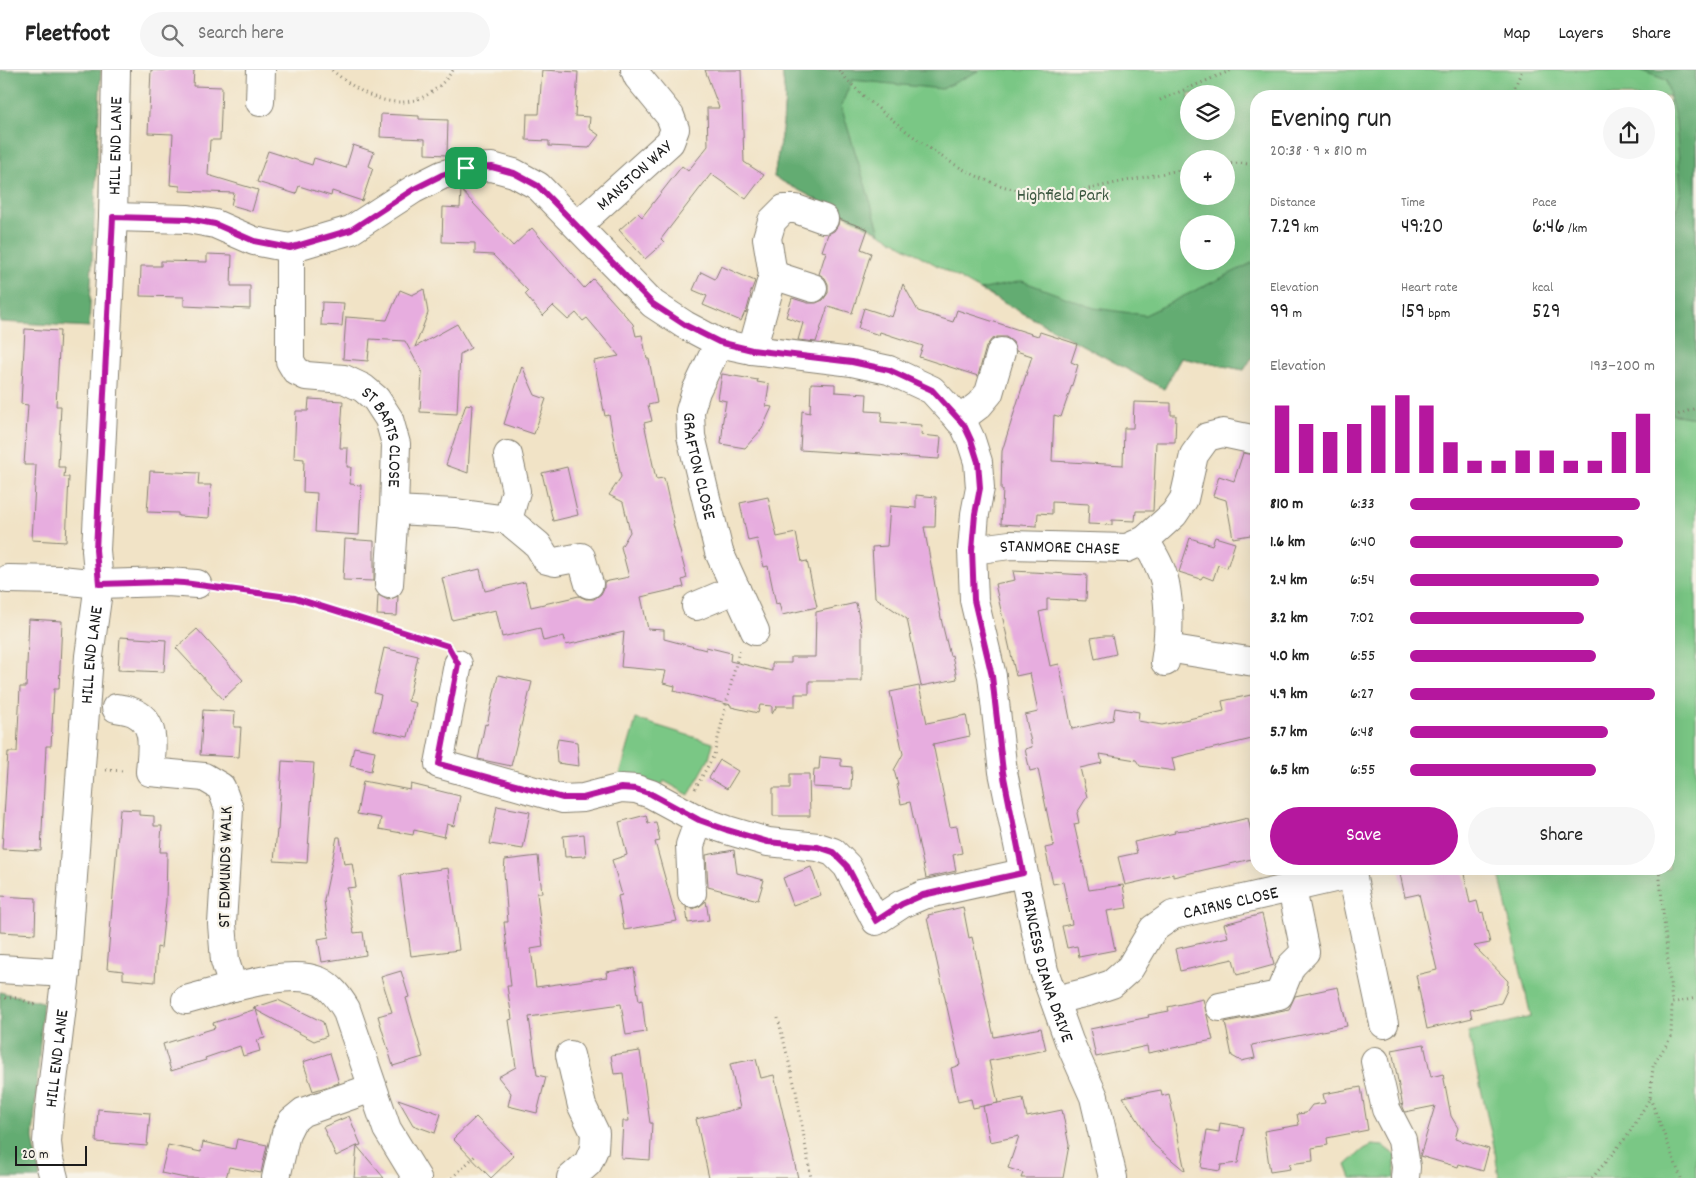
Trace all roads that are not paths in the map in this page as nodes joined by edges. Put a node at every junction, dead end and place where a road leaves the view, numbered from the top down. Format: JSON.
{"nodes":[{"id":1,"x":116,"y":70,"type":"edge"},
{"id":2,"x":261,"y":70,"type":"edge"},
{"id":3,"x":635,"y":70,"type":"edge"},
{"id":4,"x":260,"y":102,"type":"dead end"},
{"id":5,"x":113,"y":217,"type":"junction"},
{"id":6,"x":824,"y":219,"type":"dead end"},
{"id":7,"x":578,"y":225,"type":"junction"},
{"id":8,"x":290,"y":248,"type":"junction"},
{"id":9,"x":773,"y":275,"type":"junction"},
{"id":10,"x":813,"y":288,"type":"dead end"},
{"id":11,"x":719,"y":342,"type":"junction"},
{"id":12,"x":752,"y":350,"type":"junction"},
{"id":13,"x":1002,"y":352,"type":"dead end"},
{"id":14,"x":959,"y":420,"type":"junction"},
{"id":15,"x":1250,"y":439,"type":"edge"},
{"id":16,"x":508,"y":455,"type":"dead end"},
{"id":17,"x":394,"y":510,"type":"junction"},
{"id":18,"x":508,"y":520,"type":"junction"},
{"id":19,"x":1145,"y":540,"type":"junction"},
{"id":20,"x":972,"y":550,"type":"junction"},
{"id":21,"x":8,"y":580,"type":"dead end"},
{"id":22,"x":99,"y":584,"type":"junction"},
{"id":23,"x":197,"y":584,"type":"road end"},
{"id":24,"x":389,"y":584,"type":"dead end"},
{"id":25,"x":589,"y":584,"type":"dead end"},
{"id":26,"x":736,"y":589,"type":"junction"},
{"id":27,"x":696,"y":606,"type":"dead end"},
{"id":28,"x":755,"y":631,"type":"road end"},
{"id":29,"x":1250,"y":662,"type":"edge"},
{"id":30,"x":458,"y":664,"type":"road end"},
{"id":31,"x":116,"y":708,"type":"dead end"},
{"id":32,"x":699,"y":820,"type":"junction"},
{"id":33,"x":1023,"y":873,"type":"junction"},
{"id":34,"x":1341,"y":875,"type":"edge"},
{"id":35,"x":1353,"y":875,"type":"edge"},
{"id":36,"x":1292,"y":889,"type":"junction"},
{"id":37,"x":692,"y":893,"type":"dead end"},
{"id":38,"x":0,"y":969,"type":"edge"},
{"id":39,"x":66,"y":973,"type":"junction"},
{"id":40,"x":233,"y":987,"type":"junction"},
{"id":41,"x":186,"y":1000,"type":"dead end"},
{"id":42,"x":1055,"y":1000,"type":"junction"},
{"id":43,"x":1220,"y":1007,"type":"dead end"},
{"id":44,"x":1384,"y":1024,"type":"dead end"},
{"id":45,"x":570,"y":1055,"type":"dead end"},
{"id":46,"x":1375,"y":1062,"type":"dead end"},
{"id":47,"x":372,"y":1088,"type":"junction"},
{"id":48,"x":54,"y":1178,"type":"edge"},
{"id":49,"x":276,"y":1178,"type":"edge"},
{"id":50,"x":417,"y":1178,"type":"edge"},
{"id":51,"x":571,"y":1178,"type":"edge"},
{"id":52,"x":1113,"y":1178,"type":"edge"},
{"id":53,"x":1405,"y":1178,"type":"edge"}],
"edges":[{"from":1,"to":5,"type":"street","name":"HILL END LANE"},
{"from":2,"to":4,"type":"street"},
{"from":3,"to":7,"type":"street","name":"MANSTON WAY"},
{"from":5,"to":8,"type":"street","name":"PRINCESS DIANA DRIVE"},
{"from":5,"to":22,"type":"street","name":"HILL END LANE"},
{"from":6,"to":9,"type":"street"},
{"from":7,"to":8,"type":"street","name":"PRINCESS DIANA DRIVE"},
{"from":7,"to":11,"type":"street","name":"PRINCESS DIANA DRIVE"},
{"from":8,"to":17,"type":"street","name":"ST BARTS CLOSE"},
{"from":9,"to":10,"type":"street"},
{"from":9,"to":12,"type":"street"},
{"from":11,"to":12,"type":"street","name":"PRINCESS DIANA DRIVE"},
{"from":11,"to":26,"type":"street","name":"GRAFTON CLOSE"},
{"from":12,"to":14,"type":"street","name":"PRINCESS DIANA DRIVE"},
{"from":13,"to":14,"type":"street"},
{"from":14,"to":20,"type":"street","name":"PRINCESS DIANA DRIVE"},
{"from":15,"to":19,"type":"street","name":"STANMORE CHASE"},
{"from":16,"to":18,"type":"street"},
{"from":17,"to":18,"type":"street","name":"ST BARTS CLOSE"},
{"from":17,"to":24,"type":"street"},
{"from":18,"to":25,"type":"street"},
{"from":19,"to":20,"type":"street","name":"STANMORE CHASE"},
{"from":19,"to":29,"type":"street"},
{"from":20,"to":33,"type":"street","name":"PRINCESS DIANA DRIVE"},
{"from":21,"to":22,"type":"street"},
{"from":22,"to":23,"type":"street"},
{"from":22,"to":39,"type":"street","name":"HILL END LANE"},
{"from":26,"to":27,"type":"street"},
{"from":26,"to":28,"type":"street","name":"GRAFTON CLOSE"},
{"from":30,"to":32,"type":"street"},
{"from":31,"to":40,"type":"street","name":"ST EDMUNDS WALK"},
{"from":32,"to":33,"type":"street"},
{"from":32,"to":37,"type":"street"},
{"from":33,"to":42,"type":"street","name":"PRINCESS DIANA DRIVE"},
{"from":34,"to":36,"type":"street","name":"CAIRNS CLOSE"},
{"from":35,"to":44,"type":"street","name":"CAIRNS CLOSE"},
{"from":36,"to":42,"type":"street","name":"CAIRNS CLOSE"},
{"from":36,"to":43,"type":"street","name":"CAIRNS CLOSE"},
{"from":38,"to":39,"type":"street"},
{"from":39,"to":48,"type":"street","name":"HILL END LANE"},
{"from":40,"to":41,"type":"street"},
{"from":40,"to":47,"type":"street"},
{"from":42,"to":52,"type":"street","name":"PRINCESS DIANA DRIVE"},
{"from":45,"to":51,"type":"street"},
{"from":46,"to":53,"type":"street"},
{"from":47,"to":49,"type":"street"},
{"from":47,"to":50,"type":"street"}]}
